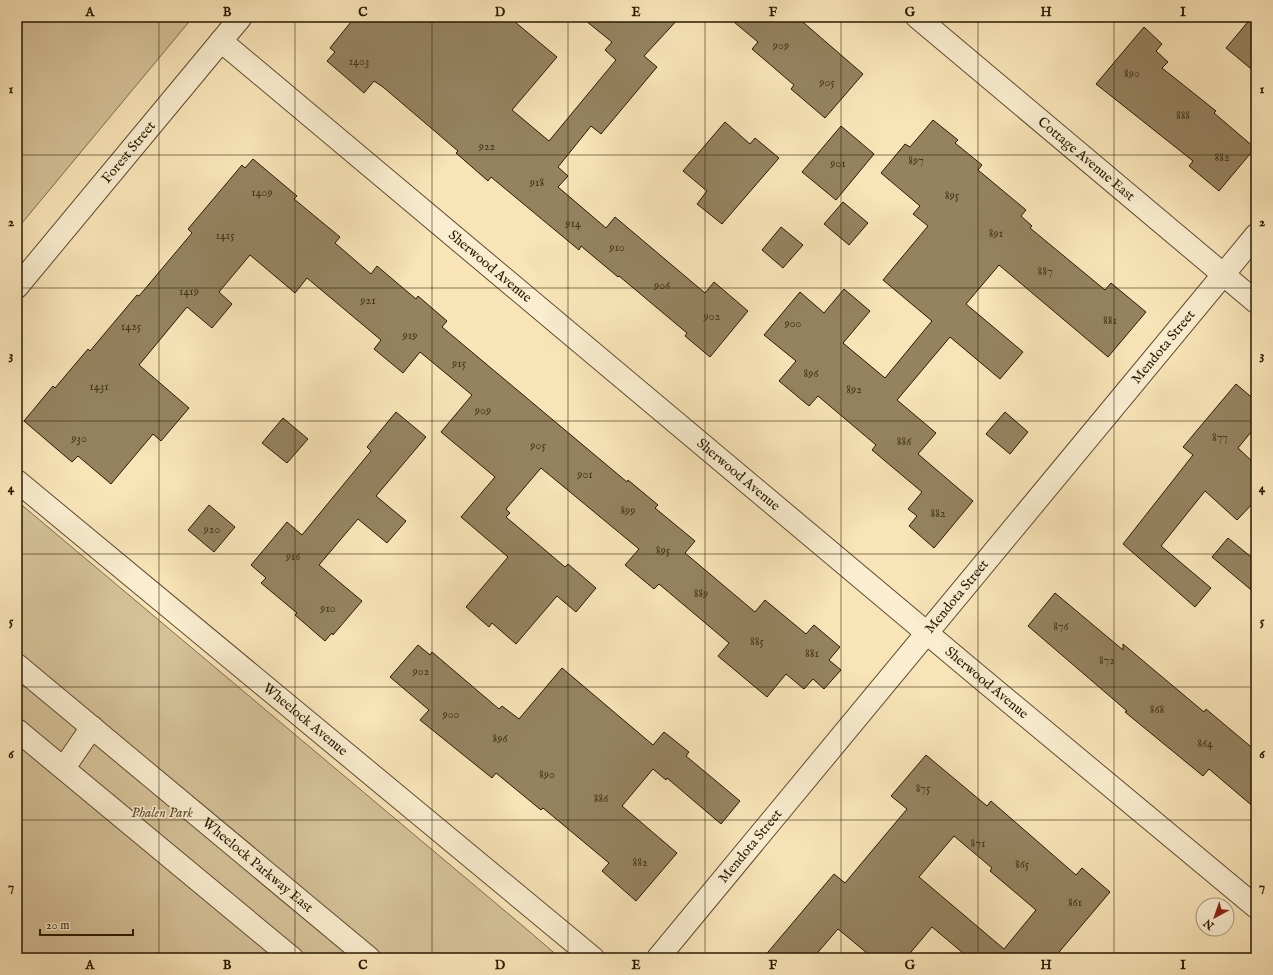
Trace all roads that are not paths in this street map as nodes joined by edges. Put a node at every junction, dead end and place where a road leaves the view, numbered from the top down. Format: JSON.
{"nodes":[{"id":1,"x":241,"y":17,"type":"edge"},
{"id":2,"x":917,"y":17,"type":"edge"},
{"id":3,"x":222,"y":41,"type":"junction"},
{"id":4,"x":1256,"y":236,"type":"edge"},
{"id":5,"x":1223,"y":275,"type":"junction"},
{"id":6,"x":17,"y":287,"type":"edge"},
{"id":7,"x":1256,"y":302,"type":"edge"},
{"id":8,"x":17,"y":481,"type":"edge"},
{"id":9,"x":927,"y":634,"type":"junction"},
{"id":10,"x":17,"y":665,"type":"edge"},
{"id":11,"x":92,"y":727,"type":"junction"},
{"id":12,"x":17,"y":730,"type":"edge"},
{"id":13,"x":64,"y":768,"type":"junction"},
{"id":14,"x":1256,"y":907,"type":"edge"},
{"id":15,"x":292,"y":958,"type":"edge"},
{"id":16,"x":369,"y":958,"type":"edge"},
{"id":17,"x":593,"y":958,"type":"edge"},
{"id":18,"x":658,"y":958,"type":"edge"}],
"edges":[{"from":1,"to":3,"type":"street","name":"Forest Street"},
{"from":2,"to":5,"type":"street","name":"Cottage Avenue East"},
{"from":3,"to":6,"type":"street","name":"Forest Street"},
{"from":3,"to":9,"type":"street","name":"Sherwood Avenue"},
{"from":4,"to":5,"type":"street","name":"Mendota Street"},
{"from":5,"to":7,"type":"street","name":"Cottage Avenue East"},
{"from":5,"to":9,"type":"street","name":"Mendota Street"},
{"from":8,"to":17,"type":"street","name":"Wheelock Avenue"},
{"from":9,"to":14,"type":"street","name":"Sherwood Avenue"},
{"from":9,"to":18,"type":"street","name":"Mendota Street"},
{"from":10,"to":11,"type":"street","name":"Wheelock Parkway East"},
{"from":11,"to":13,"type":"street"},
{"from":11,"to":16,"type":"street","name":"Wheelock Parkway East"},
{"from":12,"to":13,"type":"street"},
{"from":13,"to":15,"type":"street"}]}
